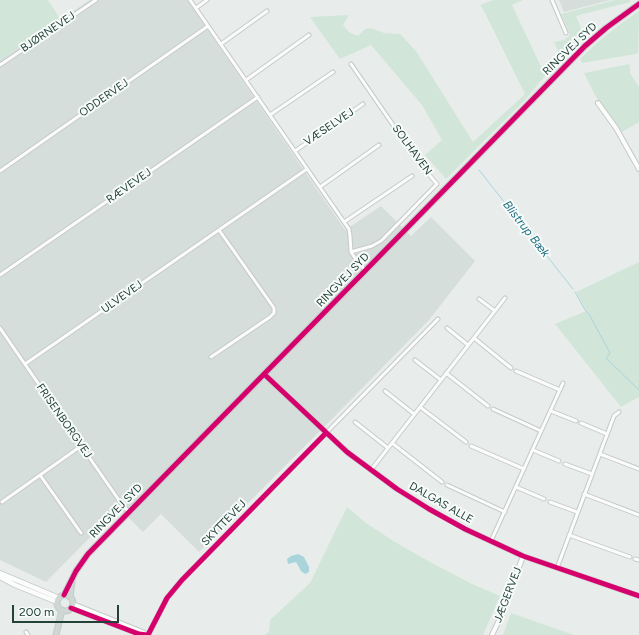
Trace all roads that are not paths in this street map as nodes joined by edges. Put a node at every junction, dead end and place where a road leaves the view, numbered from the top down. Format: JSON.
{"nodes":[{"id":1,"x":96,"y":0,"type":"edge"},
{"id":2,"x":190,"y":0,"type":"edge"},
{"id":3,"x":207,"y":0,"type":"edge"},
{"id":4,"x":552,"y":0,"type":"edge"},
{"id":5,"x":639,"y":4,"type":"edge"},
{"id":6,"x":196,"y":8,"type":"junction"},
{"id":7,"x":267,"y":12,"type":"dead end"},
{"id":8,"x":208,"y":26,"type":"junction"},
{"id":9,"x":566,"y":33,"type":"dead end"},
{"id":10,"x":309,"y":35,"type":"dead end"},
{"id":11,"x":221,"y":44,"type":"junction"},
{"id":12,"x":351,"y":64,"type":"dead end"},
{"id":13,"x":0,"y":65,"type":"edge"},
{"id":14,"x":333,"y":72,"type":"dead end"},
{"id":15,"x":246,"y":80,"type":"junction"},
{"id":16,"x":258,"y":97,"type":"junction"},
{"id":17,"x":598,"y":103,"type":"dead end"},
{"id":18,"x":363,"y":104,"type":"dead end"},
{"id":19,"x":270,"y":115,"type":"junction"},
{"id":20,"x":379,"y":145,"type":"dead end"},
{"id":21,"x":295,"y":151,"type":"junction"},
{"id":22,"x":307,"y":169,"type":"junction"},
{"id":23,"x":639,"y":169,"type":"edge"},
{"id":24,"x":0,"y":171,"type":"edge"},
{"id":25,"x":412,"y":176,"type":"dead end"},
{"id":26,"x":320,"y":187,"type":"junction"},
{"id":27,"x":344,"y":222,"type":"junction"},
{"id":28,"x":220,"y":230,"type":"junction"},
{"id":29,"x":351,"y":252,"type":"junction"},
{"id":30,"x":365,"y":270,"type":"junction"},
{"id":31,"x":0,"y":275,"type":"edge"},
{"id":32,"x":479,"y":298,"type":"dead end"},
{"id":33,"x":505,"y":298,"type":"dead end"},
{"id":34,"x":495,"y":311,"type":"junction"},
{"id":35,"x":438,"y":319,"type":"dead end"},
{"id":36,"x":0,"y":328,"type":"edge"},
{"id":37,"x":447,"y":328,"type":"dead end"},
{"id":38,"x":474,"y":338,"type":"junction"},
{"id":39,"x":468,"y":345,"type":"junction"},
{"id":40,"x":211,"y":357,"type":"dead end"},
{"id":41,"x":415,"y":360,"type":"dead end"},
{"id":42,"x":25,"y":364,"type":"junction"},
{"id":43,"x":511,"y":368,"type":"dead end"},
{"id":44,"x":516,"y":371,"type":"dead end"},
{"id":45,"x":446,"y":373,"type":"junction"},
{"id":46,"x":264,"y":374,"type":"junction"},
{"id":47,"x":441,"y":380,"type":"junction"},
{"id":48,"x":563,"y":383,"type":"dead end"},
{"id":49,"x":560,"y":390,"type":"junction"},
{"id":50,"x":385,"y":391,"type":"dead end"},
{"id":51,"x":488,"y":406,"type":"dead end"},
{"id":52,"x":420,"y":407,"type":"junction"},
{"id":53,"x":493,"y":409,"type":"dead end"},
{"id":54,"x":550,"y":411,"type":"junction"},
{"id":55,"x":619,"y":412,"type":"dead end"},
{"id":56,"x":414,"y":414,"type":"junction"},
{"id":57,"x":576,"y":421,"type":"dead end"},
{"id":58,"x":355,"y":422,"type":"dead end"},
{"id":59,"x":581,"y":423,"type":"dead end"},
{"id":60,"x":541,"y":431,"type":"junction"},
{"id":61,"x":326,"y":433,"type":"junction"},
{"id":62,"x":607,"y":434,"type":"junction"},
{"id":63,"x":466,"y":442,"type":"dead end"},
{"id":64,"x":392,"y":443,"type":"junction"},
{"id":65,"x":81,"y":446,"type":"junction"},
{"id":66,"x":471,"y":446,"type":"dead end"},
{"id":67,"x":388,"y":448,"type":"junction"},
{"id":68,"x":532,"y":450,"type":"junction"},
{"id":69,"x":600,"y":454,"type":"junction"},
{"id":70,"x":559,"y":461,"type":"dead end"},
{"id":71,"x":565,"y":464,"type":"dead end"},
{"id":72,"x":524,"y":469,"type":"junction"},
{"id":73,"x":639,"y":469,"type":"edge"},
{"id":74,"x":371,"y":470,"type":"junction"},
{"id":75,"x":592,"y":474,"type":"junction"},
{"id":76,"x":40,"y":475,"type":"junction"},
{"id":77,"x":442,"y":482,"type":"dead end"},
{"id":78,"x":447,"y":486,"type":"dead end"},
{"id":79,"x":516,"y":487,"type":"junction"},
{"id":80,"x":584,"y":494,"type":"junction"},
{"id":81,"x":544,"y":499,"type":"dead end"},
{"id":82,"x":2,"y":502,"type":"dead end"},
{"id":83,"x":550,"y":502,"type":"dead end"},
{"id":84,"x":130,"y":512,"type":"junction"},
{"id":85,"x":504,"y":512,"type":"junction"},
{"id":86,"x":577,"y":512,"type":"junction"},
{"id":87,"x":639,"y":515,"type":"edge"},
{"id":88,"x":81,"y":533,"type":"dead end"},
{"id":89,"x":569,"y":535,"type":"junction"},
{"id":90,"x":491,"y":542,"type":"junction"},
{"id":91,"x":523,"y":556,"type":"junction"},
{"id":92,"x":630,"y":557,"type":"dead end"},
{"id":93,"x":635,"y":559,"type":"dead end"},
{"id":94,"x":639,"y":560,"type":"edge"},
{"id":95,"x":557,"y":568,"type":"junction"},
{"id":96,"x":0,"y":573,"type":"edge"},
{"id":97,"x":0,"y":577,"type":"edge"},
{"id":98,"x":639,"y":596,"type":"edge"},
{"id":99,"x":63,"y":598,"type":"junction"},
{"id":100,"x":72,"y":606,"type":"junction"},
{"id":101,"x":64,"y":611,"type":"junction"},
{"id":102,"x":57,"y":635,"type":"edge"},
{"id":103,"x":148,"y":635,"type":"edge"},
{"id":104,"x":492,"y":635,"type":"edge"}],
"edges":[{"from":1,"to":13,"type":"street","name":"BJØRNEVEJ"},
{"from":2,"to":6,"type":"street","name":"VÆSELVEJ"},
{"from":3,"to":6,"type":"street"},
{"from":4,"to":9,"type":"street"},
{"from":5,"to":30,"type":"main road","name":"RINGVEJ SYD"},
{"from":6,"to":8,"type":"street","name":"VÆSELVEJ"},
{"from":7,"to":11,"type":"street"},
{"from":8,"to":11,"type":"street","name":"VÆSELVEJ"},
{"from":8,"to":24,"type":"street","name":"ODDERVEJ"},
{"from":10,"to":15,"type":"street"},
{"from":11,"to":15,"type":"street","name":"VÆSELVEJ"},
{"from":12,"to":29,"type":"street","name":"SOLHAVEN"},
{"from":14,"to":19,"type":"street"},
{"from":15,"to":16,"type":"street","name":"VÆSELVEJ"},
{"from":16,"to":19,"type":"street","name":"VÆSELVEJ"},
{"from":16,"to":31,"type":"street","name":"RÆVEVEJ"},
{"from":17,"to":23,"type":"street"},
{"from":18,"to":21,"type":"street","name":"VÆSELVEJ"},
{"from":19,"to":21,"type":"street","name":"VÆSELVEJ"},
{"from":20,"to":26,"type":"street"},
{"from":21,"to":22,"type":"street","name":"VÆSELVEJ"},
{"from":22,"to":26,"type":"street","name":"VÆSELVEJ"},
{"from":22,"to":28,"type":"street","name":"ULVEVEJ"},
{"from":25,"to":27,"type":"street"},
{"from":26,"to":27,"type":"street","name":"VÆSELVEJ"},
{"from":27,"to":29,"type":"street","name":"VÆSELVEJ"},
{"from":28,"to":40,"type":"street"},
{"from":28,"to":42,"type":"street","name":"ULVEVEJ"},
{"from":29,"to":30,"type":"street"},
{"from":30,"to":46,"type":"main road","name":"RINGVEJ SYD"},
{"from":32,"to":34,"type":"street"},
{"from":33,"to":34,"type":"street"},
{"from":34,"to":38,"type":"street"},
{"from":35,"to":61,"type":"street","name":"SKYTTEVEJ"},
{"from":36,"to":42,"type":"street","name":"FRISENBORGVEJ"},
{"from":37,"to":39,"type":"street"},
{"from":38,"to":39,"type":"street"},
{"from":38,"to":43,"type":"street"},
{"from":39,"to":45,"type":"street"},
{"from":41,"to":47,"type":"street"},
{"from":42,"to":65,"type":"street","name":"FRISENBORGVEJ"},
{"from":44,"to":49,"type":"street"},
{"from":45,"to":47,"type":"street"},
{"from":45,"to":51,"type":"street"},
{"from":46,"to":61,"type":"street","name":"DALGAS ALLE"},
{"from":46,"to":84,"type":"main road","name":"RINGVEJ SYD"},
{"from":47,"to":52,"type":"street"},
{"from":48,"to":49,"type":"street"},
{"from":49,"to":54,"type":"street"},
{"from":50,"to":56,"type":"street"},
{"from":52,"to":56,"type":"street"},
{"from":52,"to":63,"type":"street"},
{"from":53,"to":60,"type":"street"},
{"from":54,"to":57,"type":"street"},
{"from":54,"to":60,"type":"street"},
{"from":55,"to":62,"type":"street"},
{"from":56,"to":64,"type":"street"},
{"from":58,"to":67,"type":"street"},
{"from":59,"to":62,"type":"street"},
{"from":60,"to":68,"type":"street"},
{"from":61,"to":74,"type":"street","name":"DALGAS ALLE"},
{"from":61,"to":103,"type":"street","name":"SKYTTEVEJ"},
{"from":62,"to":69,"type":"street"},
{"from":64,"to":67,"type":"street"},
{"from":64,"to":77,"type":"street"},
{"from":65,"to":76,"type":"street"},
{"from":65,"to":84,"type":"street","name":"FRISENBORGVEJ"},
{"from":66,"to":72,"type":"street"},
{"from":67,"to":74,"type":"street"},
{"from":68,"to":70,"type":"street"},
{"from":68,"to":72,"type":"street"},
{"from":69,"to":73,"type":"street"},
{"from":69,"to":75,"type":"street"},
{"from":71,"to":75,"type":"street"},
{"from":72,"to":79,"type":"street"},
{"from":74,"to":90,"type":"street","name":"DALGAS ALLE"},
{"from":75,"to":80,"type":"street"},
{"from":76,"to":82,"type":"street"},
{"from":76,"to":88,"type":"street"},
{"from":78,"to":85,"type":"street"},
{"from":79,"to":81,"type":"street"},
{"from":79,"to":85,"type":"street"},
{"from":80,"to":86,"type":"street"},
{"from":80,"to":87,"type":"street"},
{"from":83,"to":86,"type":"street"},
{"from":84,"to":99,"type":"main road","name":"RINGVEJ SYD"},
{"from":85,"to":90,"type":"street"},
{"from":86,"to":89,"type":"street"},
{"from":89,"to":92,"type":"street"},
{"from":89,"to":95,"type":"street"},
{"from":90,"to":91,"type":"street","name":"DALGAS ALLE"},
{"from":91,"to":95,"type":"street","name":"DALGAS ALLE"},
{"from":91,"to":104,"type":"street","name":"JÆGERVEJ"},
{"from":93,"to":94,"type":"street"},
{"from":95,"to":98,"type":"street","name":"DALGAS ALLE"},
{"from":96,"to":99,"type":"main road"},
{"from":97,"to":99,"type":"main road"},
{"from":99,"to":100,"type":"main road"},
{"from":99,"to":101,"type":"main road"},
{"from":100,"to":101,"type":"main road"},
{"from":100,"to":103,"type":"street"},
{"from":101,"to":102,"type":"main road"}]}
